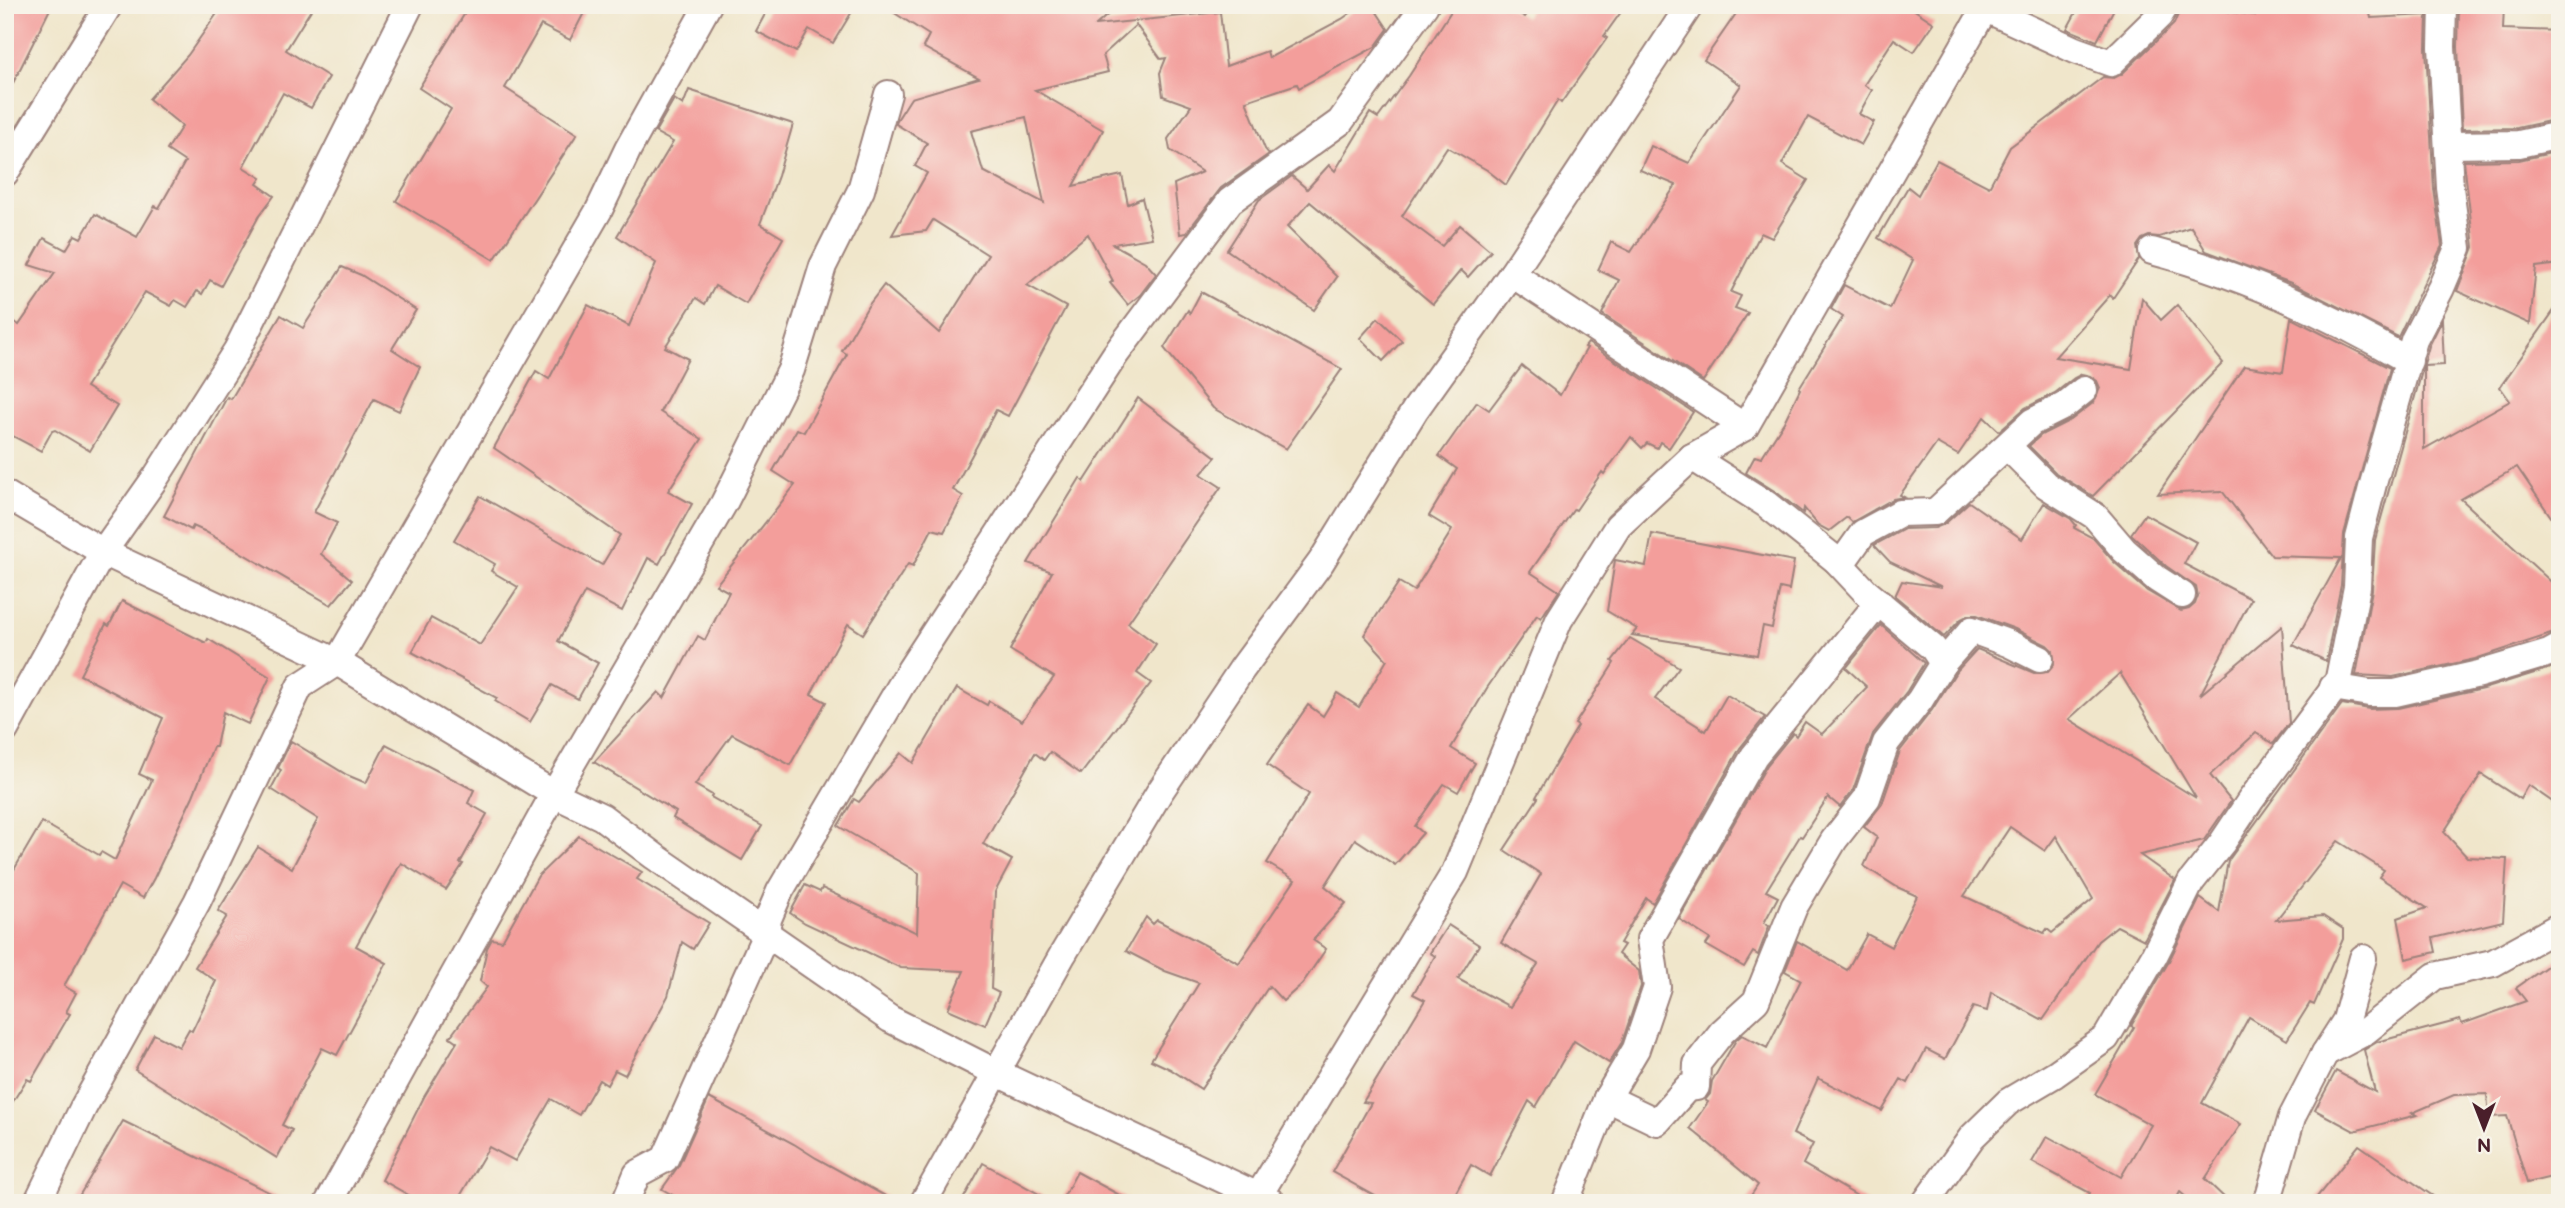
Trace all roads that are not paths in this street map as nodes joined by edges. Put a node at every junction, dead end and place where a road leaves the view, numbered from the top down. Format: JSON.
{"nodes":[{"id":1,"x":109,"y":5,"type":"edge"},
{"id":2,"x":410,"y":5,"type":"edge"},
{"id":3,"x":708,"y":5,"type":"edge"},
{"id":4,"x":1425,"y":5,"type":"edge"},
{"id":5,"x":1690,"y":5,"type":"edge"},
{"id":6,"x":2166,"y":5,"type":"edge"},
{"id":7,"x":2443,"y":5,"type":"edge"},
{"id":8,"x":1987,"y":7,"type":"edge"},
{"id":9,"x":888,"y":94,"type":"dead end"},
{"id":10,"x":2560,"y":135,"type":"edge"},
{"id":11,"x":2448,"y":145,"type":"junction"},
{"id":12,"x":5,"y":173,"type":"edge"},
{"id":13,"x":2152,"y":251,"type":"dead end"},
{"id":14,"x":1513,"y":274,"type":"junction"},
{"id":15,"x":2409,"y":361,"type":"junction"},
{"id":16,"x":2084,"y":390,"type":"dead end"},
{"id":17,"x":1745,"y":427,"type":"junction"},
{"id":18,"x":2008,"y":447,"type":"junction"},
{"id":19,"x":1692,"y":457,"type":"junction"},
{"id":20,"x":5,"y":494,"type":"edge"},
{"id":21,"x":103,"y":552,"type":"junction"},
{"id":22,"x":1837,"y":561,"type":"junction"},
{"id":23,"x":2182,"y":595,"type":"dead end"},
{"id":24,"x":1879,"y":602,"type":"junction"},
{"id":25,"x":2560,"y":647,"type":"edge"},
{"id":26,"x":2040,"y":659,"type":"dead end"},
{"id":27,"x":337,"y":662,"type":"junction"},
{"id":28,"x":1943,"y":663,"type":"junction"},
{"id":29,"x":2333,"y":687,"type":"junction"},
{"id":30,"x":5,"y":730,"type":"edge"},
{"id":31,"x":554,"y":794,"type":"junction"},
{"id":32,"x":2560,"y":926,"type":"edge"},
{"id":33,"x":766,"y":934,"type":"junction"},
{"id":34,"x":2363,"y":958,"type":"dead end"},
{"id":35,"x":2325,"y":1053,"type":"junction"},
{"id":36,"x":996,"y":1073,"type":"junction"},
{"id":37,"x":1607,"y":1098,"type":"junction"},
{"id":38,"x":1262,"y":1200,"type":"edge"},
{"id":39,"x":37,"y":1203,"type":"edge"},
{"id":40,"x":328,"y":1203,"type":"edge"},
{"id":41,"x":625,"y":1203,"type":"edge"},
{"id":42,"x":923,"y":1203,"type":"edge"},
{"id":43,"x":1566,"y":1203,"type":"edge"},
{"id":44,"x":1925,"y":1203,"type":"edge"},
{"id":45,"x":2267,"y":1203,"type":"edge"}],
"edges":[{"from":1,"to":12,"type":"street"},
{"from":2,"to":21,"type":"street"},
{"from":3,"to":27,"type":"street"},
{"from":4,"to":33,"type":"street"},
{"from":5,"to":14,"type":"street"},
{"from":6,"to":8,"type":"street"},
{"from":7,"to":11,"type":"street"},
{"from":8,"to":17,"type":"street"},
{"from":9,"to":31,"type":"street"},
{"from":10,"to":11,"type":"street"},
{"from":11,"to":15,"type":"street"},
{"from":13,"to":15,"type":"street"},
{"from":14,"to":17,"type":"street"},
{"from":14,"to":36,"type":"street"},
{"from":15,"to":29,"type":"street"},
{"from":16,"to":18,"type":"street"},
{"from":17,"to":19,"type":"street"},
{"from":18,"to":22,"type":"street"},
{"from":18,"to":23,"type":"street"},
{"from":19,"to":22,"type":"street"},
{"from":19,"to":38,"type":"street"},
{"from":20,"to":21,"type":"street"},
{"from":21,"to":27,"type":"street"},
{"from":21,"to":30,"type":"street"},
{"from":22,"to":24,"type":"street"},
{"from":24,"to":28,"type":"street"},
{"from":24,"to":37,"type":"street"},
{"from":25,"to":29,"type":"street"},
{"from":26,"to":28,"type":"street"},
{"from":27,"to":31,"type":"street"},
{"from":27,"to":39,"type":"street"},
{"from":28,"to":37,"type":"street"},
{"from":29,"to":44,"type":"street"},
{"from":31,"to":33,"type":"street"},
{"from":31,"to":40,"type":"street"},
{"from":32,"to":35,"type":"street"},
{"from":33,"to":36,"type":"street"},
{"from":33,"to":41,"type":"street"},
{"from":34,"to":35,"type":"street"},
{"from":35,"to":45,"type":"street"},
{"from":36,"to":38,"type":"street"},
{"from":36,"to":42,"type":"street"},
{"from":37,"to":43,"type":"street"}]}
